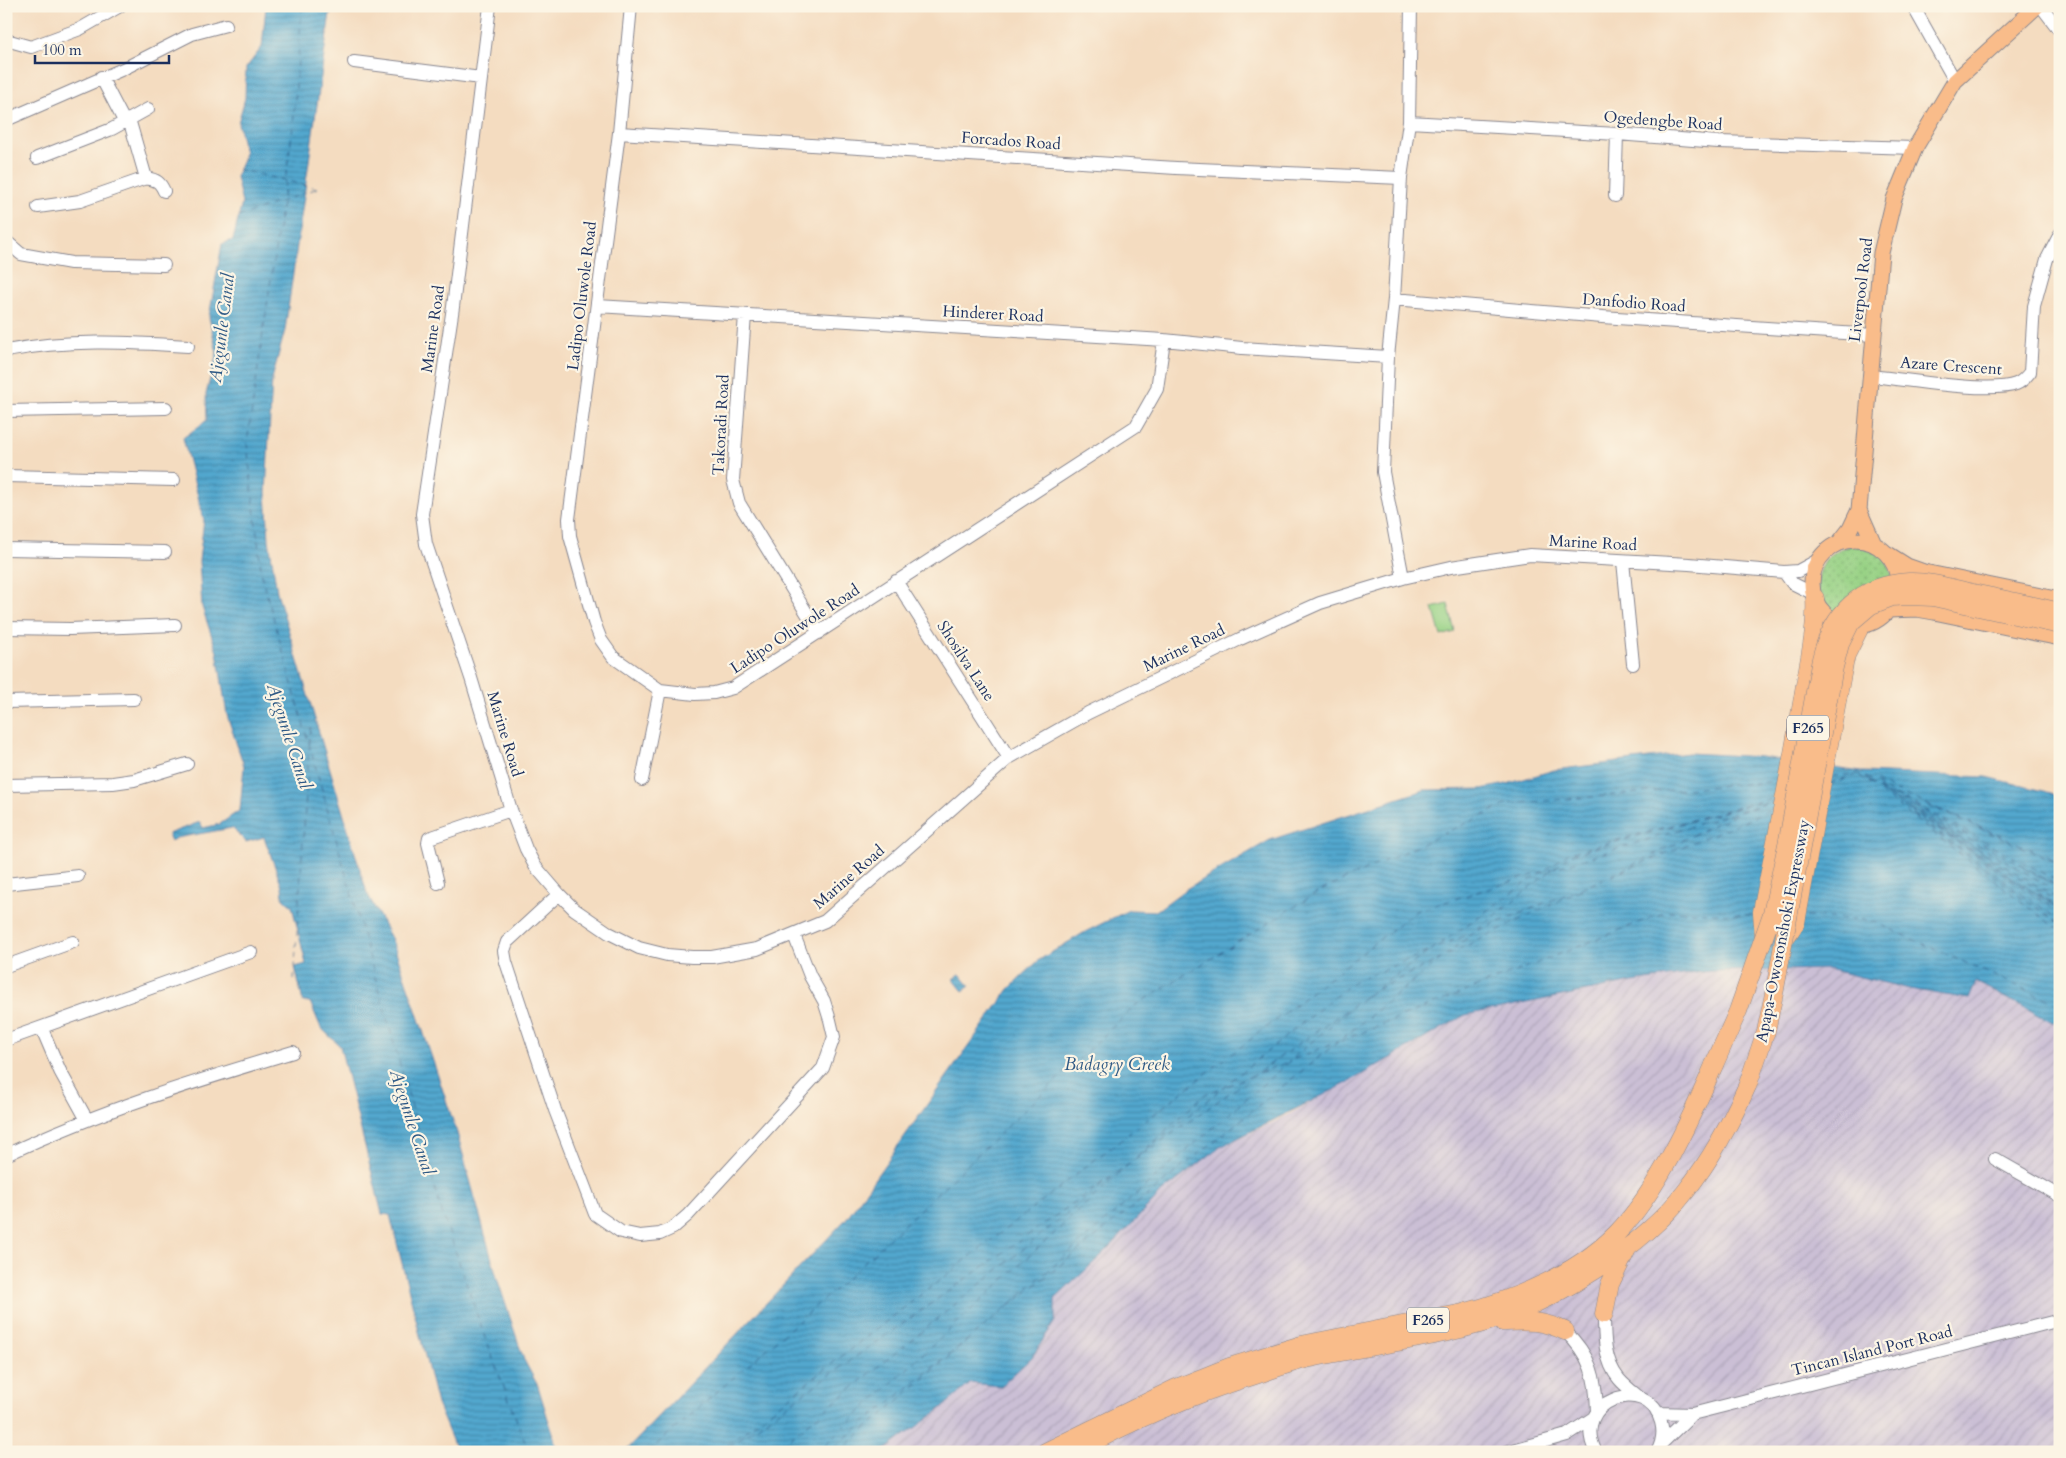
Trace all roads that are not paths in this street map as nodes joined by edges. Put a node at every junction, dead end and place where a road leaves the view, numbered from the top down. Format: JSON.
{"nodes":[{"id":1,"x":120,"y":6,"type":"edge"},
{"id":2,"x":490,"y":6,"type":"edge"},
{"id":3,"x":631,"y":6,"type":"edge"},
{"id":4,"x":1411,"y":6,"type":"edge"},
{"id":5,"x":1913,"y":6,"type":"edge"},
{"id":6,"x":2038,"y":6,"type":"edge"},
{"id":7,"x":2042,"y":6,"type":"edge"},
{"id":8,"x":226,"y":25,"type":"dead end"},
{"id":9,"x":2060,"y":31,"type":"edge"},
{"id":10,"x":6,"y":40,"type":"edge"},
{"id":11,"x":354,"y":62,"type":"dead end"},
{"id":12,"x":101,"y":77,"type":"junction"},
{"id":13,"x":481,"y":78,"type":"junction"},
{"id":14,"x":1955,"y":80,"type":"junction"},
{"id":15,"x":148,"y":109,"type":"dead end"},
{"id":16,"x":6,"y":120,"type":"edge"},
{"id":17,"x":126,"y":120,"type":"junction"},
{"id":18,"x":1409,"y":122,"type":"junction"},
{"id":19,"x":619,"y":133,"type":"junction"},
{"id":20,"x":1617,"y":134,"type":"junction"},
{"id":21,"x":1915,"y":148,"type":"junction"},
{"id":22,"x":37,"y":158,"type":"dead end"},
{"id":23,"x":146,"y":178,"type":"junction"},
{"id":24,"x":1401,"y":178,"type":"junction"},
{"id":25,"x":164,"y":191,"type":"dead end"},
{"id":26,"x":1615,"y":196,"type":"dead end"},
{"id":27,"x":38,"y":207,"type":"dead end"},
{"id":28,"x":2060,"y":234,"type":"edge"},
{"id":29,"x":6,"y":241,"type":"edge"},
{"id":30,"x":164,"y":265,"type":"dead end"},
{"id":31,"x":1394,"y":299,"type":"junction"},
{"id":32,"x":597,"y":306,"type":"junction"},
{"id":33,"x":745,"y":315,"type":"junction"},
{"id":34,"x":1873,"y":335,"type":"junction"},
{"id":35,"x":1164,"y":340,"type":"junction"},
{"id":36,"x":188,"y":346,"type":"dead end"},
{"id":37,"x":6,"y":351,"type":"edge"},
{"id":38,"x":1388,"y":356,"type":"junction"},
{"id":39,"x":1871,"y":376,"type":"junction"},
{"id":40,"x":166,"y":408,"type":"dead end"},
{"id":41,"x":6,"y":411,"type":"edge"},
{"id":42,"x":6,"y":476,"type":"edge"},
{"id":43,"x":174,"y":480,"type":"dead end"},
{"id":44,"x":1859,"y":510,"type":"junction"},
{"id":45,"x":1839,"y":543,"type":"junction"},
{"id":46,"x":1874,"y":544,"type":"junction"},
{"id":47,"x":6,"y":549,"type":"edge"},
{"id":48,"x":165,"y":552,"type":"dead end"},
{"id":49,"x":1888,"y":554,"type":"junction"},
{"id":50,"x":1820,"y":559,"type":"junction"},
{"id":51,"x":1623,"y":561,"type":"junction"},
{"id":52,"x":1784,"y":572,"type":"junction"},
{"id":53,"x":1403,"y":578,"type":"junction"},
{"id":54,"x":896,"y":581,"type":"junction"},
{"id":55,"x":1815,"y":596,"type":"junction"},
{"id":56,"x":2060,"y":600,"type":"edge"},
{"id":57,"x":1888,"y":610,"type":"junction"},
{"id":58,"x":2060,"y":612,"type":"edge"},
{"id":59,"x":175,"y":625,"type":"dead end"},
{"id":60,"x":1861,"y":625,"type":"junction"},
{"id":61,"x":2060,"y":625,"type":"edge"},
{"id":62,"x":6,"y":628,"type":"edge"},
{"id":63,"x":820,"y":633,"type":"junction"},
{"id":64,"x":2060,"y":638,"type":"edge"},
{"id":65,"x":1634,"y":664,"type":"dead end"},
{"id":66,"x":660,"y":690,"type":"junction"},
{"id":67,"x":134,"y":699,"type":"dead end"},
{"id":68,"x":6,"y":702,"type":"edge"},
{"id":69,"x":1009,"y":758,"type":"junction"},
{"id":70,"x":187,"y":764,"type":"dead end"},
{"id":71,"x":642,"y":780,"type":"dead end"},
{"id":72,"x":6,"y":785,"type":"edge"},
{"id":73,"x":511,"y":810,"type":"junction"},
{"id":74,"x":78,"y":876,"type":"dead end"},
{"id":75,"x":438,"y":883,"type":"dead end"},
{"id":76,"x":6,"y":884,"type":"edge"},
{"id":77,"x":558,"y":894,"type":"junction"},
{"id":78,"x":794,"y":935,"type":"junction"},
{"id":79,"x":1764,"y":939,"type":"junction"},
{"id":80,"x":1784,"y":940,"type":"junction"},
{"id":81,"x":73,"y":942,"type":"dead end"},
{"id":82,"x":251,"y":952,"type":"dead end"},
{"id":83,"x":6,"y":966,"type":"edge"},
{"id":84,"x":42,"y":1028,"type":"junction"},
{"id":85,"x":6,"y":1040,"type":"edge"},
{"id":86,"x":293,"y":1052,"type":"dead end"},
{"id":87,"x":87,"y":1120,"type":"junction"},
{"id":88,"x":6,"y":1155,"type":"edge"},
{"id":89,"x":1995,"y":1159,"type":"dead end"},
{"id":90,"x":2060,"y":1196,"type":"edge"},
{"id":91,"x":1629,"y":1245,"type":"junction"},
{"id":92,"x":1604,"y":1314,"type":"joint"},
{"id":93,"x":2060,"y":1320,"type":"edge"},
{"id":94,"x":1487,"y":1322,"type":"junction"},
{"id":95,"x":1565,"y":1331,"type":"joint"},
{"id":96,"x":1642,"y":1399,"type":"junction"},
{"id":97,"x":1657,"y":1413,"type":"junction"},
{"id":98,"x":1692,"y":1414,"type":"junction"},
{"id":99,"x":1595,"y":1415,"type":"junction"},
{"id":100,"x":1659,"y":1448,"type":"edge"},
{"id":101,"x":1046,"y":1452,"type":"edge"},
{"id":102,"x":1075,"y":1452,"type":"edge"},
{"id":103,"x":1506,"y":1452,"type":"edge"},
{"id":104,"x":1596,"y":1452,"type":"edge"}],
"edges":[{"from":1,"to":10,"type":"street"},
{"from":2,"to":13,"type":"street","name":"Marine Road"},
{"from":3,"to":19,"type":"street","name":"Ladipo Oluwole Road"},
{"from":4,"to":18,"type":"street"},
{"from":5,"to":14,"type":"street"},
{"from":6,"to":14,"type":"main road","name":"Liverpool Road"},
{"from":7,"to":9,"type":"street"},
{"from":8,"to":12,"type":"street"},
{"from":11,"to":13,"type":"street"},
{"from":12,"to":16,"type":"street"},
{"from":12,"to":17,"type":"street"},
{"from":13,"to":73,"type":"street","name":"Marine Road"},
{"from":14,"to":21,"type":"main road","name":"Liverpool Road"},
{"from":15,"to":17,"type":"street"},
{"from":17,"to":22,"type":"street"},
{"from":17,"to":23,"type":"street"},
{"from":18,"to":20,"type":"street","name":"Ogedengbe Road"},
{"from":18,"to":24,"type":"street"},
{"from":19,"to":24,"type":"street","name":"Forcados Road"},
{"from":19,"to":32,"type":"street","name":"Ladipo Oluwole Road"},
{"from":20,"to":21,"type":"street","name":"Ogedengbe Road"},
{"from":20,"to":26,"type":"street"},
{"from":21,"to":34,"type":"main road","name":"Liverpool Road"},
{"from":23,"to":25,"type":"street"},
{"from":23,"to":27,"type":"street"},
{"from":24,"to":31,"type":"street"},
{"from":28,"to":39,"type":"street","name":"Azare Crescent"},
{"from":29,"to":30,"type":"street"},
{"from":31,"to":34,"type":"street","name":"Danfodio Road"},
{"from":31,"to":38,"type":"street"},
{"from":32,"to":33,"type":"street","name":"Hinderer Road"},
{"from":32,"to":66,"type":"street","name":"Ladipo Oluwole Road"},
{"from":33,"to":35,"type":"street","name":"Hinderer Road"},
{"from":33,"to":63,"type":"street","name":"Takoradi Road"},
{"from":34,"to":39,"type":"main road","name":"Liverpool Road"},
{"from":35,"to":38,"type":"street","name":"Hinderer Road"},
{"from":35,"to":54,"type":"street","name":"Ladipo Oluwole Road"},
{"from":36,"to":37,"type":"street"},
{"from":38,"to":53,"type":"street"},
{"from":39,"to":44,"type":"main road","name":"Liverpool Road"},
{"from":40,"to":41,"type":"street"},
{"from":42,"to":43,"type":"street"},
{"from":44,"to":45,"type":"main road","name":"Liverpool Road"},
{"from":44,"to":46,"type":"main road","name":"Liverpool Road"},
{"from":45,"to":46,"type":"main road"},
{"from":45,"to":50,"type":"main road"},
{"from":46,"to":49,"type":"main road"},
{"from":47,"to":48,"type":"street"},
{"from":49,"to":56,"type":"main road"},
{"from":49,"to":57,"type":"main road"},
{"from":50,"to":52,"type":"street","name":"Marine Road"},
{"from":50,"to":55,"type":"main road"},
{"from":51,"to":52,"type":"street","name":"Marine Road"},
{"from":51,"to":53,"type":"street","name":"Marine Road"},
{"from":51,"to":65,"type":"street"},
{"from":52,"to":55,"type":"street"},
{"from":53,"to":69,"type":"street","name":"Marine Road"},
{"from":54,"to":63,"type":"street","name":"Ladipo Oluwole Road"},
{"from":54,"to":69,"type":"street","name":"Shosilva Lane"},
{"from":55,"to":60,"type":"main road"},
{"from":55,"to":79,"type":"highway"},
{"from":57,"to":60,"type":"main road"},
{"from":57,"to":64,"type":"main road"},
{"from":58,"to":79,"type":"highway","name":"Apapa-Oworonshoki Expressway","number":"F265","bridge":true},
{"from":59,"to":62,"type":"street"},
{"from":60,"to":80,"type":"highway"},
{"from":61,"to":80,"type":"highway","name":"Apapa-Oworonshoki Expressway","number":"F265","bridge":true},
{"from":63,"to":66,"type":"street","name":"Ladipo Oluwole Road"},
{"from":66,"to":71,"type":"street"},
{"from":67,"to":68,"type":"street"},
{"from":69,"to":78,"type":"street","name":"Marine Road"},
{"from":70,"to":72,"type":"street"},
{"from":73,"to":75,"type":"street"},
{"from":73,"to":77,"type":"street","name":"Marine Road"},
{"from":74,"to":76,"type":"street"},
{"from":77,"to":78,"type":"street","name":"Marine Road"},
{"from":77,"to":78,"type":"street"},
{"from":79,"to":101,"type":"highway","name":"Apapa-Oworonshoki Expressway","number":"F265","bridge":true},
{"from":80,"to":91,"type":"highway","name":"Apapa-Oworonshoki Expressway","number":"F265","bridge":true},
{"from":81,"to":83,"type":"street"},
{"from":82,"to":84,"type":"street"},
{"from":84,"to":85,"type":"street"},
{"from":84,"to":87,"type":"street"},
{"from":86,"to":87,"type":"street"},
{"from":87,"to":88,"type":"street"},
{"from":89,"to":90,"type":"street"},
{"from":91,"to":92,"type":"highway"},
{"from":91,"to":94,"type":"highway","name":"Apapa-Oworonshoki Expressway","number":"F265"},
{"from":92,"to":96,"type":"street"},
{"from":93,"to":98,"type":"street","name":"Tincan Island Port Road"},
{"from":94,"to":95,"type":"highway"},
{"from":94,"to":102,"type":"highway","name":"Apapa-Oworonshoki Expressway","number":"F265"},
{"from":95,"to":99,"type":"street"},
{"from":96,"to":97,"type":"street"},
{"from":96,"to":99,"type":"street"},
{"from":97,"to":98,"type":"street","name":"Tincan Island Port Road"},
{"from":97,"to":100,"type":"street"},
{"from":98,"to":100,"type":"street","name":"Tincan Island Port Road"},
{"from":99,"to":103,"type":"street"},
{"from":99,"to":104,"type":"street"}]}
